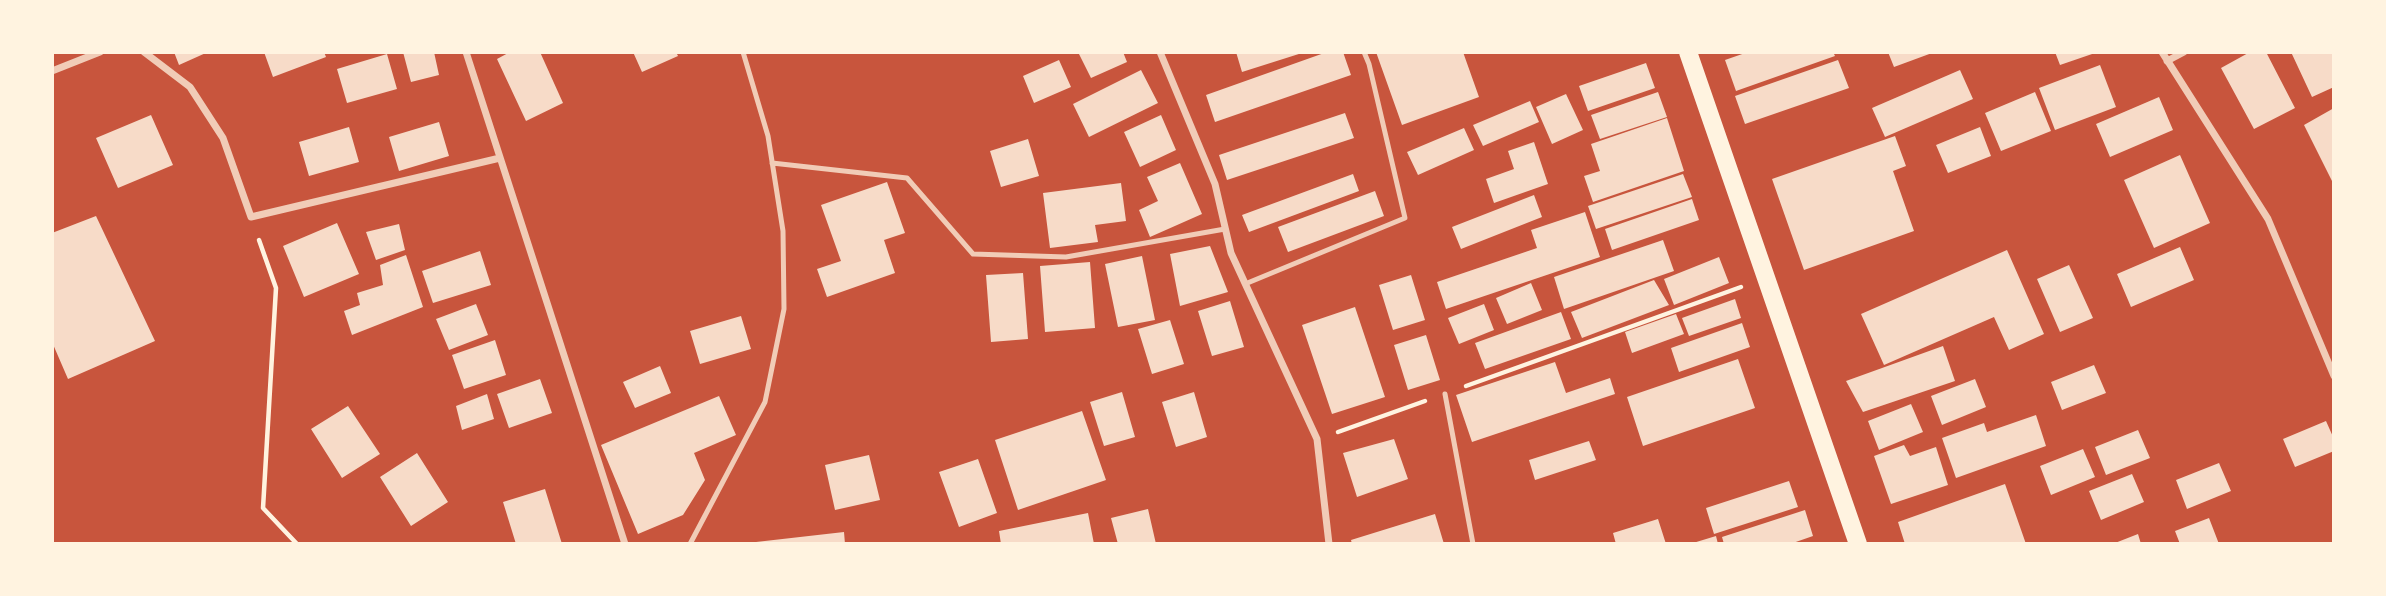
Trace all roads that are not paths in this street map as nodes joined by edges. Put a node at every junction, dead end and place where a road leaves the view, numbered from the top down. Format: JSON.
{"nodes":[{"id":1,"x":100,"y":52,"type":"edge"},
{"id":2,"x":144,"y":52,"type":"edge"},
{"id":3,"x":466,"y":52,"type":"edge"},
{"id":4,"x":743,"y":52,"type":"edge"},
{"id":5,"x":1160,"y":52,"type":"edge"},
{"id":6,"x":1364,"y":52,"type":"edge"},
{"id":7,"x":1688,"y":52,"type":"edge"},
{"id":8,"x":2162,"y":52,"type":"edge"},
{"id":9,"x":2184,"y":52,"type":"edge"},
{"id":10,"x":78,"y":56,"type":"edge"},
{"id":11,"x":2167,"y":61,"type":"junction"},
{"id":12,"x":52,"y":71,"type":"edge"},
{"id":13,"x":500,"y":158,"type":"junction"},
{"id":14,"x":772,"y":163,"type":"junction"},
{"id":15,"x":1225,"y":229,"type":"junction"},
{"id":16,"x":1245,"y":284,"type":"junction"},
{"id":17,"x":2333,"y":376,"type":"edge"},
{"id":18,"x":1445,"y":394,"type":"road end"},
{"id":19,"x":625,"y":544,"type":"edge"},
{"id":20,"x":690,"y":544,"type":"edge"},
{"id":21,"x":1329,"y":544,"type":"edge"},
{"id":22,"x":1473,"y":544,"type":"edge"},
{"id":23,"x":1858,"y":544,"type":"edge"}],
"edges":[{"from":1,"to":10,"type":"street"},
{"from":2,"to":13,"type":"street"},
{"from":3,"to":13,"type":"street"},
{"from":4,"to":14,"type":"lane"},
{"from":5,"to":15,"type":"street"},
{"from":6,"to":16,"type":"lane"},
{"from":7,"to":23,"type":"main road"},
{"from":8,"to":11,"type":"street"},
{"from":9,"to":11,"type":"street"},
{"from":10,"to":12,"type":"street"},
{"from":11,"to":17,"type":"street"},
{"from":13,"to":19,"type":"street"},
{"from":14,"to":15,"type":"lane"},
{"from":14,"to":20,"type":"lane"},
{"from":15,"to":16,"type":"street"},
{"from":16,"to":21,"type":"street"},
{"from":18,"to":22,"type":"lane"}]}
